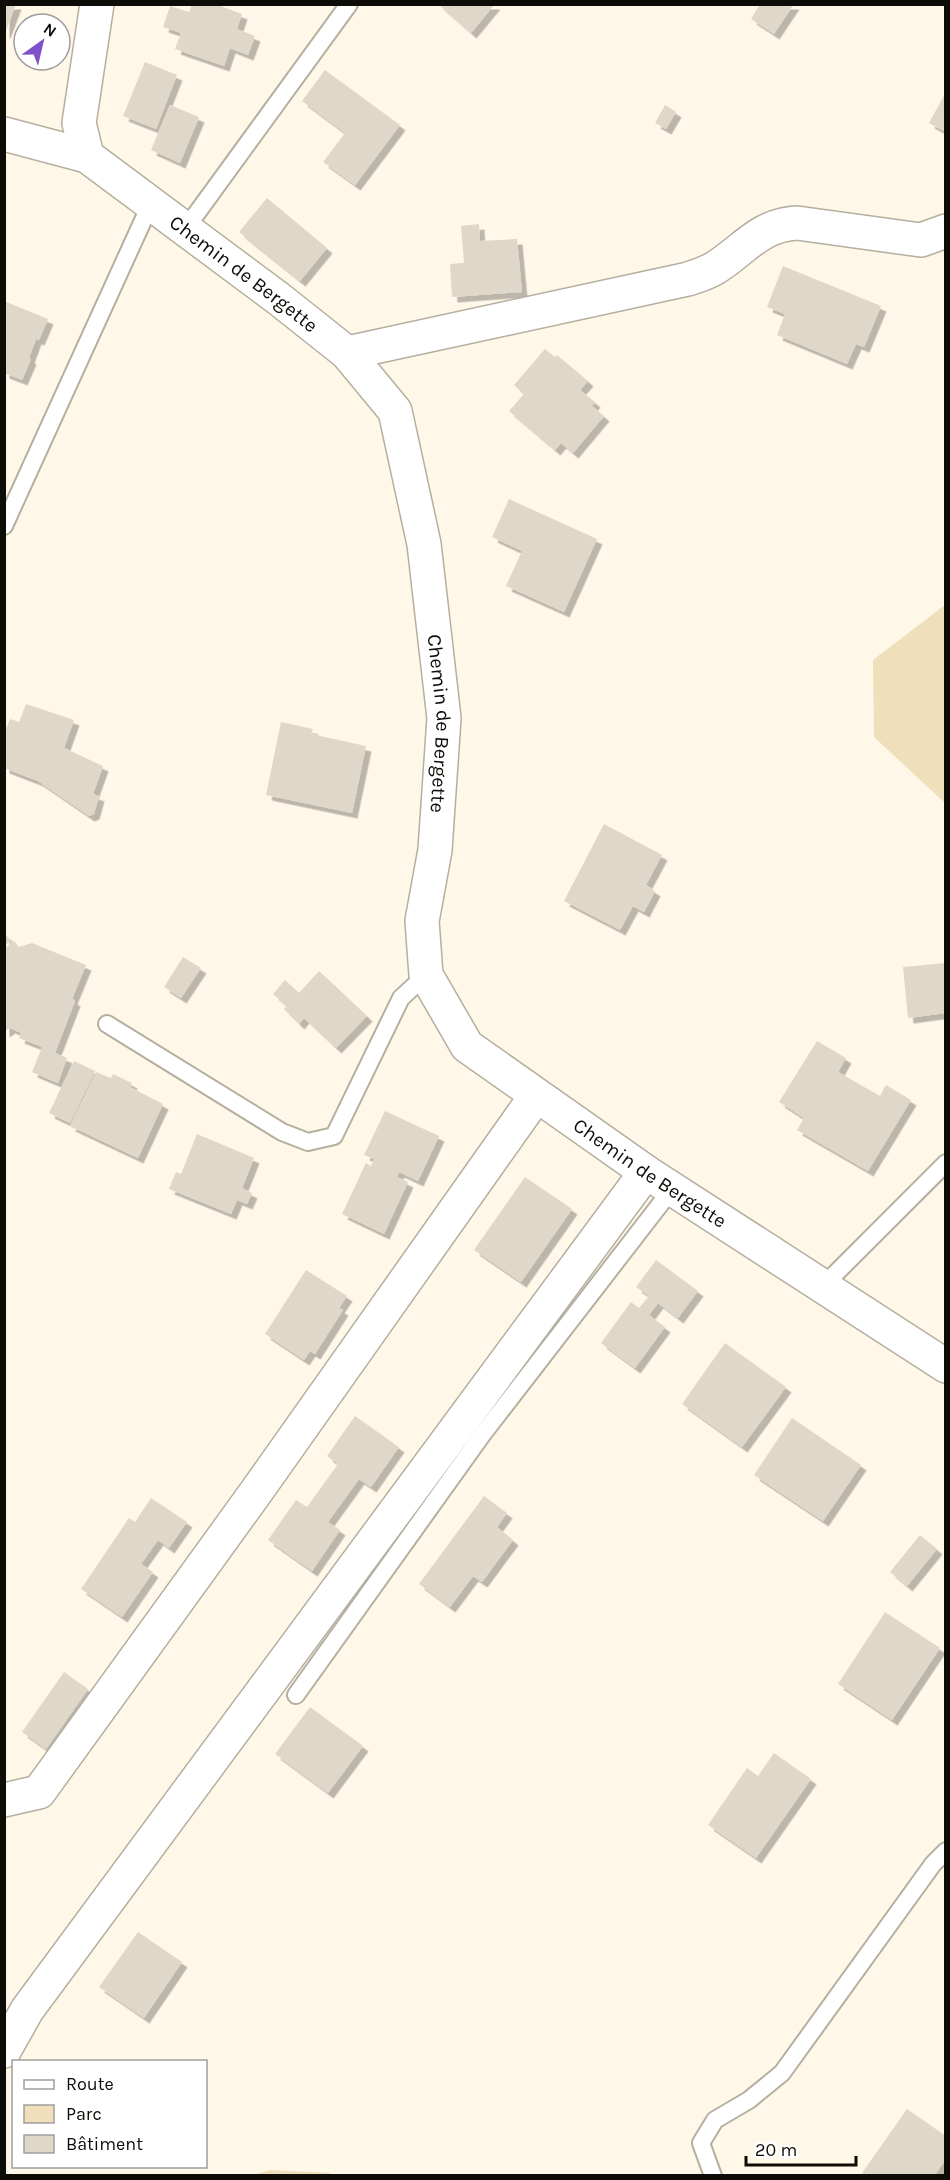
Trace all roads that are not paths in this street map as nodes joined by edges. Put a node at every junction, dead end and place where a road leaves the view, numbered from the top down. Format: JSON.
{"nodes":[{"id":1,"x":96,"y":4,"type":"edge"},
{"id":2,"x":349,"y":4,"type":"edge"},
{"id":3,"x":6,"y":139,"type":"edge"},
{"id":4,"x":87,"y":156,"type":"junction"},
{"id":5,"x":151,"y":203,"type":"junction"},
{"id":6,"x":186,"y":228,"type":"junction"},
{"id":7,"x":945,"y":231,"type":"edge"},
{"id":8,"x":347,"y":353,"type":"junction"},
{"id":9,"x":4,"y":526,"type":"edge"},
{"id":10,"x":426,"y":975,"type":"junction"},
{"id":11,"x":107,"y":1024,"type":"dead end"},
{"id":12,"x":536,"y":1096,"type":"junction"},
{"id":13,"x":945,"y":1163,"type":"edge"},
{"id":14,"x":659,"y":1181,"type":"junction"},
{"id":15,"x":822,"y":1287,"type":"junction"},
{"id":16,"x":945,"y":1366,"type":"edge"},
{"id":17,"x":296,"y":1695,"type":"dead end"},
{"id":18,"x":4,"y":1800,"type":"edge"},
{"id":19,"x":945,"y":1851,"type":"edge"},
{"id":20,"x":4,"y":2051,"type":"edge"},
{"id":21,"x":713,"y":2175,"type":"edge"}],
"edges":[{"from":1,"to":4,"type":"street"},
{"from":2,"to":6,"type":"lane"},
{"from":3,"to":4,"type":"street","name":"Chemin de Bergette"},
{"from":4,"to":5,"type":"street","name":"Chemin de Bergette"},
{"from":5,"to":6,"type":"street","name":"Chemin de Bergette"},
{"from":5,"to":9,"type":"lane"},
{"from":6,"to":8,"type":"street","name":"Chemin de Bergette"},
{"from":7,"to":8,"type":"street"},
{"from":8,"to":10,"type":"street","name":"Chemin de Bergette"},
{"from":10,"to":11,"type":"lane"},
{"from":10,"to":12,"type":"street","name":"Chemin de Bergette"},
{"from":12,"to":14,"type":"street","name":"Chemin de Bergette"},
{"from":12,"to":18,"type":"street"},
{"from":13,"to":15,"type":"lane"},
{"from":14,"to":15,"type":"street","name":"Chemin de Bergette"},
{"from":14,"to":17,"type":"lane"},
{"from":14,"to":20,"type":"street"},
{"from":15,"to":16,"type":"street","name":"Chemin de Bergette"},
{"from":19,"to":21,"type":"lane"}]}
